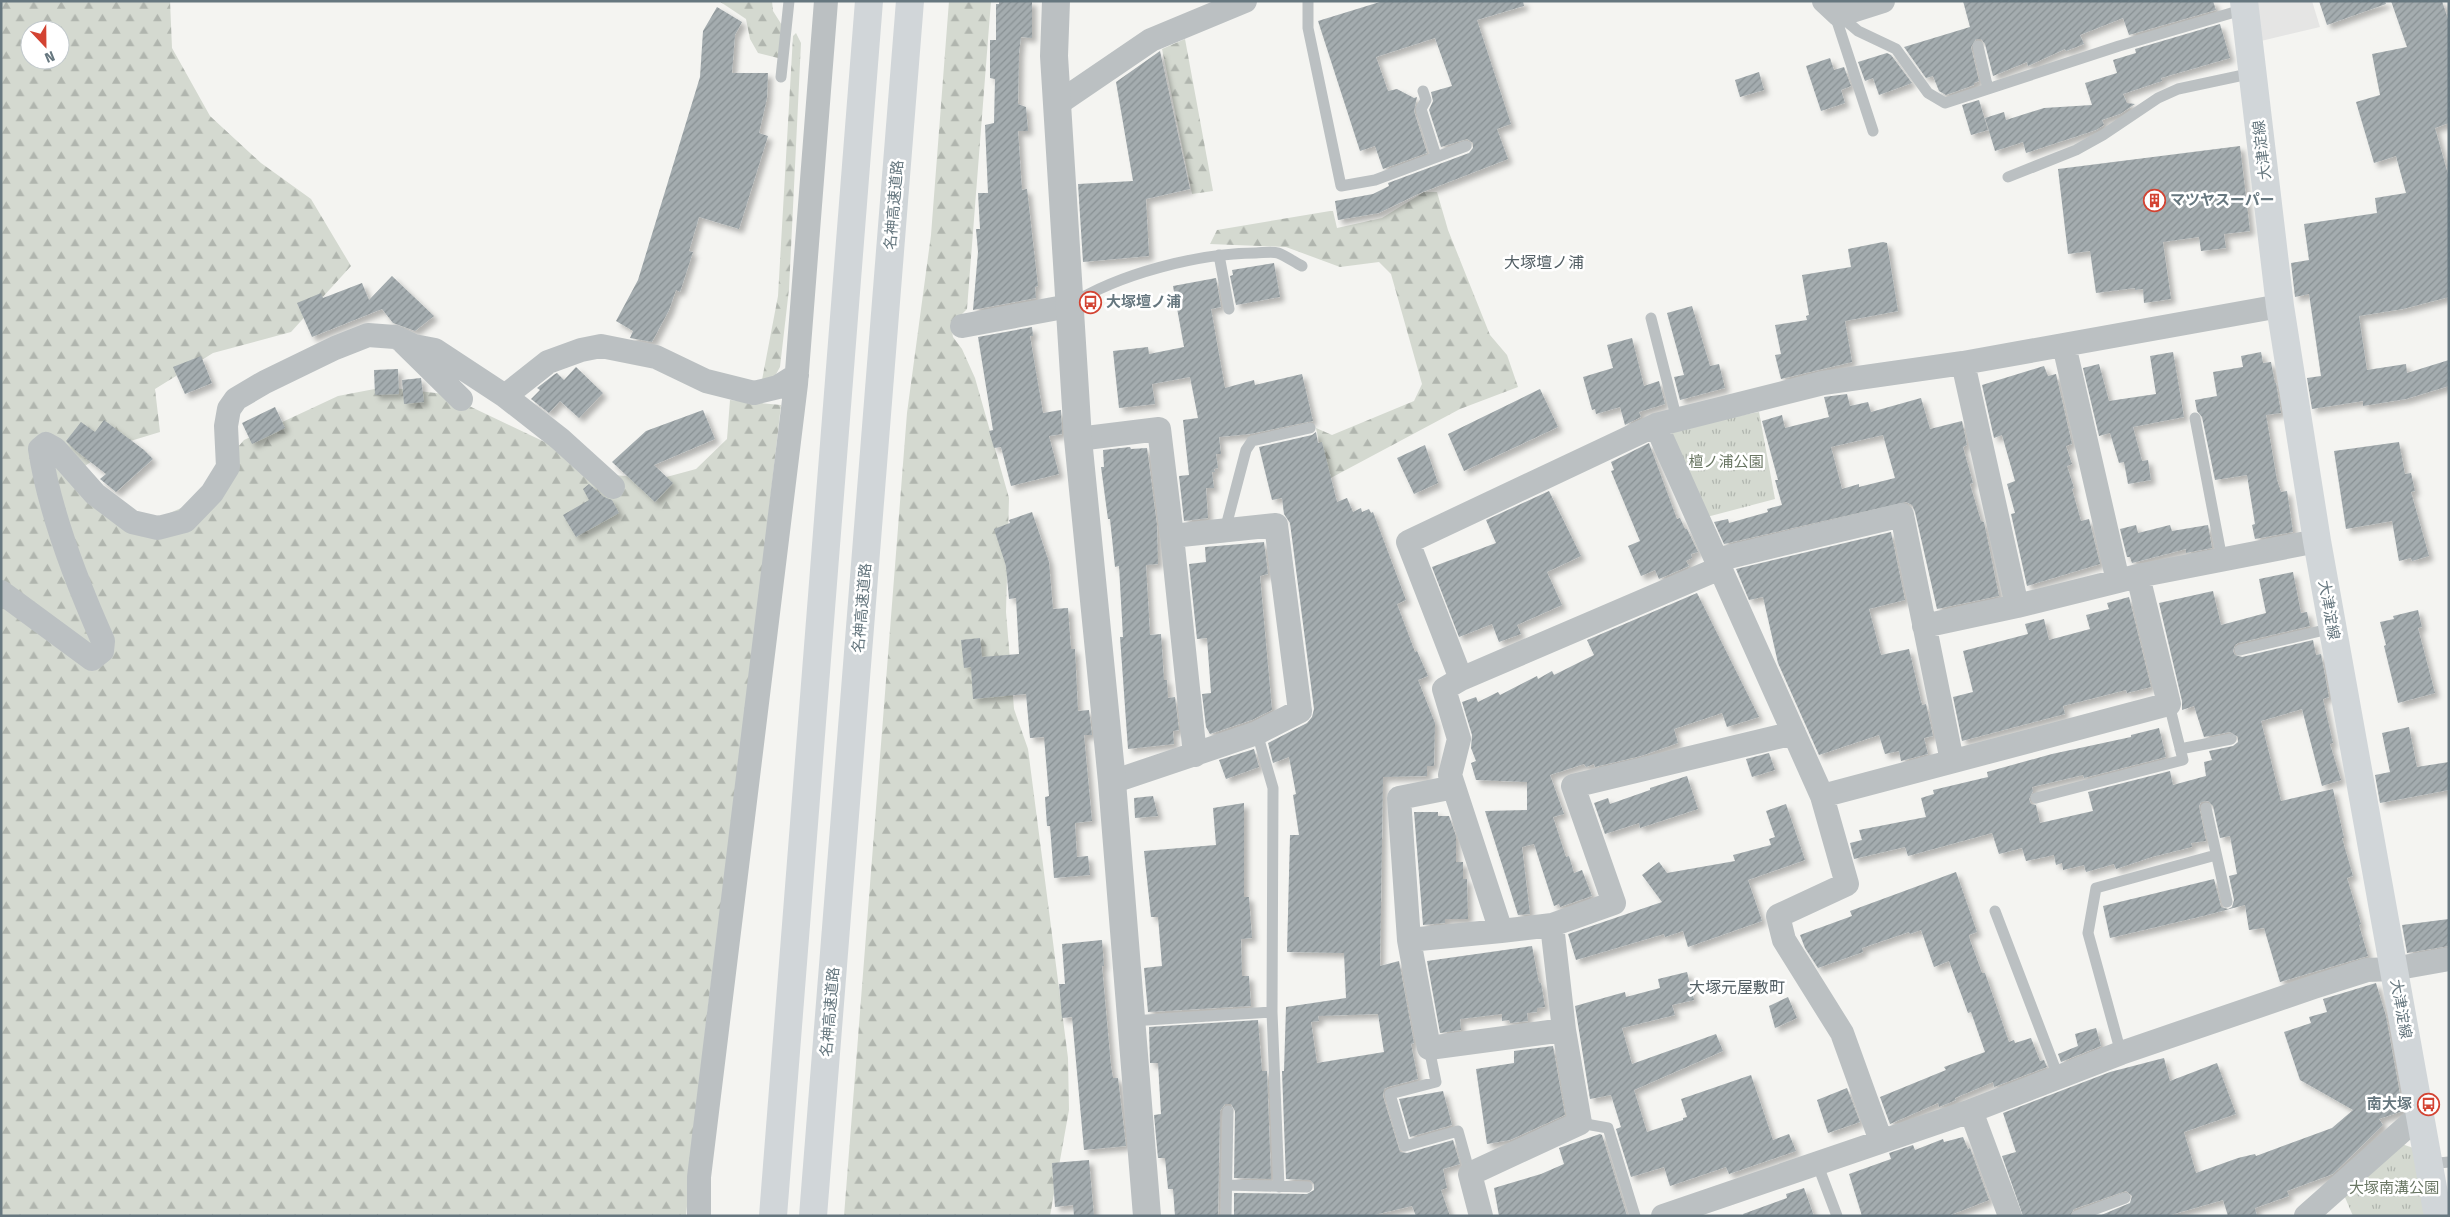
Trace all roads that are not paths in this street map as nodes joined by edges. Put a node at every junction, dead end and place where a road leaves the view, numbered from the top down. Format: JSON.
{"nodes":[{"id":1,"x":789,"y":1,"type":"edge"},
{"id":2,"x":826,"y":1,"type":"edge"},
{"id":3,"x":870,"y":1,"type":"edge"},
{"id":4,"x":910,"y":1,"type":"edge"},
{"id":5,"x":1056,"y":1,"type":"edge"},
{"id":6,"x":1245,"y":1,"type":"edge"},
{"id":7,"x":1308,"y":1,"type":"edge"},
{"id":8,"x":1883,"y":1,"type":"edge"},
{"id":9,"x":2245,"y":5,"type":"edge"},
{"id":10,"x":1832,"y":9,"type":"edge"},
{"id":11,"x":1978,"y":46,"type":"dead end"},
{"id":12,"x":2253,"y":73,"type":"junction"},
{"id":13,"x":781,"y":77,"type":"dead end"},
{"id":14,"x":1988,"y":89,"type":"junction"},
{"id":15,"x":1423,"y":91,"type":"dead end"},
{"id":16,"x":1057,"y":104,"type":"junction"},
{"id":17,"x":1873,"y":132,"type":"dead end"},
{"id":18,"x":1466,"y":146,"type":"dead end"},
{"id":19,"x":1436,"y":156,"type":"junction"},
{"id":20,"x":2008,"y":178,"type":"dead end"},
{"id":21,"x":1219,"y":255,"type":"junction"},
{"id":22,"x":1302,"y":266,"type":"dead end"},
{"id":23,"x":1069,"y":306,"type":"junction"},
{"id":24,"x":2280,"y":306,"type":"junction"},
{"id":25,"x":1229,"y":309,"type":"dead end"},
{"id":26,"x":1652,"y":318,"type":"dead end"},
{"id":27,"x":962,"y":326,"type":"dead end"},
{"id":28,"x":402,"y":340,"type":"junction"},
{"id":29,"x":2064,"y":345,"type":"junction"},
{"id":30,"x":1963,"y":362,"type":"junction"},
{"id":31,"x":797,"y":375,"type":"junction"},
{"id":32,"x":505,"y":396,"type":"junction"},
{"id":33,"x":461,"y":400,"type":"dead end"},
{"id":34,"x":2195,"y":418,"type":"dead end"},
{"id":35,"x":1667,"y":422,"type":"junction"},
{"id":36,"x":1310,"y":428,"type":"dead end"},
{"id":37,"x":1078,"y":439,"type":"junction"},
{"id":38,"x":613,"y":487,"type":"dead end"},
{"id":39,"x":1225,"y":530,"type":"junction"},
{"id":40,"x":1172,"y":536,"type":"junction"},
{"id":41,"x":2317,"y":540,"type":"junction"},
{"id":42,"x":2222,"y":560,"type":"junction"},
{"id":43,"x":1718,"y":564,"type":"junction"},
{"id":44,"x":2128,"y":579,"type":"junction"},
{"id":45,"x":1,"y":592,"type":"edge"},
{"id":46,"x":2017,"y":606,"type":"junction"},
{"id":47,"x":1924,"y":626,"type":"junction"},
{"id":48,"x":2332,"y":628,"type":"junction"},
{"id":49,"x":2240,"y":650,"type":"dead end"},
{"id":50,"x":1461,"y":679,"type":"junction"},
{"id":51,"x":2169,"y":704,"type":"junction"},
{"id":52,"x":1257,"y":733,"type":"junction"},
{"id":53,"x":1794,"y":733,"type":"junction"},
{"id":54,"x":2231,"y":739,"type":"dead end"},
{"id":55,"x":2180,"y":749,"type":"junction"},
{"id":56,"x":1195,"y":754,"type":"junction"},
{"id":57,"x":1952,"y":762,"type":"junction"},
{"id":58,"x":1112,"y":782,"type":"junction"},
{"id":59,"x":1454,"y":787,"type":"junction"},
{"id":60,"x":1822,"y":796,"type":"junction"},
{"id":61,"x":2036,"y":798,"type":"dead end"},
{"id":62,"x":2206,"y":808,"type":"dead end"},
{"id":63,"x":2216,"y":855,"type":"junction"},
{"id":64,"x":2227,"y":902,"type":"dead end"},
{"id":65,"x":1995,"y":911,"type":"dead end"},
{"id":66,"x":1552,"y":924,"type":"junction"},
{"id":67,"x":1501,"y":931,"type":"junction"},
{"id":68,"x":1409,"y":940,"type":"junction"},
{"id":69,"x":2447,"y":961,"type":"edge"},
{"id":70,"x":2394,"y":969,"type":"junction"},
{"id":71,"x":1272,"y":1012,"type":"junction"},
{"id":72,"x":1130,"y":1021,"type":"junction"},
{"id":73,"x":1564,"y":1030,"type":"junction"},
{"id":74,"x":1429,"y":1048,"type":"junction"},
{"id":75,"x":2121,"y":1053,"type":"junction"},
{"id":76,"x":2058,"y":1076,"type":"junction"},
{"id":77,"x":1228,"y":1111,"type":"dead end"},
{"id":78,"x":1971,"y":1111,"type":"junction"},
{"id":79,"x":2420,"y":1115,"type":"junction"},
{"id":80,"x":1580,"y":1123,"type":"junction"},
{"id":81,"x":1880,"y":1141,"type":"junction"},
{"id":82,"x":1817,"y":1163,"type":"junction"},
{"id":83,"x":2439,"y":1163,"type":"edge"},
{"id":84,"x":1470,"y":1174,"type":"junction"},
{"id":85,"x":1226,"y":1185,"type":"junction"},
{"id":86,"x":1279,"y":1187,"type":"junction"},
{"id":87,"x":1307,"y":1187,"type":"dead end"},
{"id":88,"x":2124,"y":1198,"type":"dead end"},
{"id":89,"x":1703,"y":1209,"type":"edge"},
{"id":90,"x":698,"y":1216,"type":"edge"},
{"id":91,"x":773,"y":1216,"type":"edge"},
{"id":92,"x":813,"y":1216,"type":"edge"},
{"id":93,"x":1147,"y":1216,"type":"edge"},
{"id":94,"x":1226,"y":1216,"type":"edge"},
{"id":95,"x":1481,"y":1216,"type":"edge"},
{"id":96,"x":1635,"y":1216,"type":"edge"},
{"id":97,"x":1663,"y":1216,"type":"edge"},
{"id":98,"x":1837,"y":1216,"type":"edge"},
{"id":99,"x":2010,"y":1216,"type":"edge"},
{"id":100,"x":2077,"y":1216,"type":"edge"},
{"id":101,"x":2306,"y":1216,"type":"edge"},
{"id":102,"x":2438,"y":1216,"type":"edge"}],
"edges":[{"from":1,"to":13,"type":"lane"},
{"from":2,"to":31,"type":"street"},
{"from":3,"to":91,"type":"main road"},
{"from":4,"to":92,"type":"main road","name":"名神高速道路"},
{"from":5,"to":16,"type":"street"},
{"from":6,"to":16,"type":"street"},
{"from":7,"to":19,"type":"lane"},
{"from":8,"to":10,"type":"street"},
{"from":9,"to":12,"type":"main road","name":"大津淀線"},
{"from":9,"to":14,"type":"lane"},
{"from":10,"to":14,"type":"lane"},
{"from":10,"to":17,"type":"lane"},
{"from":11,"to":14,"type":"lane"},
{"from":12,"to":20,"type":"lane"},
{"from":12,"to":24,"type":"main road","name":"大津淀線"},
{"from":15,"to":19,"type":"lane"},
{"from":16,"to":23,"type":"street"},
{"from":18,"to":19,"type":"lane"},
{"from":21,"to":22,"type":"lane"},
{"from":21,"to":23,"type":"lane"},
{"from":21,"to":25,"type":"lane"},
{"from":23,"to":27,"type":"street"},
{"from":23,"to":37,"type":"street"},
{"from":24,"to":29,"type":"street"},
{"from":24,"to":41,"type":"main road","name":"大津淀線"},
{"from":26,"to":35,"type":"lane"},
{"from":28,"to":32,"type":"street"},
{"from":28,"to":33,"type":"street"},
{"from":28,"to":45,"type":"street"},
{"from":29,"to":30,"type":"street"},
{"from":29,"to":44,"type":"street"},
{"from":30,"to":35,"type":"street"},
{"from":30,"to":46,"type":"street"},
{"from":31,"to":32,"type":"street"},
{"from":31,"to":90,"type":"street"},
{"from":32,"to":38,"type":"street"},
{"from":34,"to":42,"type":"lane"},
{"from":35,"to":43,"type":"street"},
{"from":35,"to":50,"type":"street"},
{"from":36,"to":39,"type":"lane"},
{"from":37,"to":40,"type":"street"},
{"from":37,"to":58,"type":"street"},
{"from":39,"to":40,"type":"street"},
{"from":39,"to":52,"type":"street"},
{"from":40,"to":56,"type":"street"},
{"from":41,"to":42,"type":"street"},
{"from":41,"to":48,"type":"main road","name":"大津淀線"},
{"from":42,"to":44,"type":"street"},
{"from":43,"to":47,"type":"street"},
{"from":43,"to":50,"type":"street"},
{"from":43,"to":53,"type":"street"},
{"from":44,"to":46,"type":"street"},
{"from":44,"to":51,"type":"street"},
{"from":46,"to":47,"type":"street"},
{"from":47,"to":57,"type":"street"},
{"from":48,"to":49,"type":"lane"},
{"from":48,"to":70,"type":"main road","name":"大津淀線"},
{"from":50,"to":59,"type":"street"},
{"from":51,"to":55,"type":"lane"},
{"from":51,"to":57,"type":"street"},
{"from":52,"to":56,"type":"street"},
{"from":52,"to":71,"type":"lane"},
{"from":53,"to":60,"type":"street"},
{"from":53,"to":66,"type":"street"},
{"from":54,"to":55,"type":"lane"},
{"from":55,"to":61,"type":"lane"},
{"from":56,"to":58,"type":"street"},
{"from":57,"to":60,"type":"street"},
{"from":58,"to":72,"type":"street"},
{"from":59,"to":67,"type":"street"},
{"from":59,"to":68,"type":"street"},
{"from":60,"to":81,"type":"street"},
{"from":62,"to":63,"type":"lane"},
{"from":63,"to":64,"type":"lane"},
{"from":63,"to":75,"type":"lane"},
{"from":65,"to":76,"type":"lane"},
{"from":66,"to":67,"type":"street"},
{"from":66,"to":73,"type":"street"},
{"from":67,"to":68,"type":"street"},
{"from":68,"to":74,"type":"street"},
{"from":69,"to":70,"type":"street"},
{"from":70,"to":75,"type":"street"},
{"from":70,"to":79,"type":"main road","name":"大津淀線"},
{"from":71,"to":72,"type":"lane"},
{"from":71,"to":86,"type":"lane"},
{"from":72,"to":93,"type":"street"},
{"from":73,"to":74,"type":"street"},
{"from":73,"to":80,"type":"street"},
{"from":74,"to":84,"type":"lane"},
{"from":75,"to":76,"type":"street"},
{"from":76,"to":78,"type":"street"},
{"from":77,"to":85,"type":"lane"},
{"from":78,"to":81,"type":"street"},
{"from":78,"to":99,"type":"street"},
{"from":79,"to":83,"type":"main road","name":"大津淀線"},
{"from":79,"to":101,"type":"street"},
{"from":80,"to":84,"type":"street"},
{"from":80,"to":96,"type":"lane"},
{"from":81,"to":82,"type":"street"},
{"from":82,"to":89,"type":"street"},
{"from":82,"to":98,"type":"lane"},
{"from":83,"to":102,"type":"main road","name":"大津淀線"},
{"from":84,"to":95,"type":"street"},
{"from":85,"to":86,"type":"lane"},
{"from":85,"to":94,"type":"lane"},
{"from":86,"to":87,"type":"lane"},
{"from":88,"to":100,"type":"lane"},
{"from":89,"to":97,"type":"street"}]}
